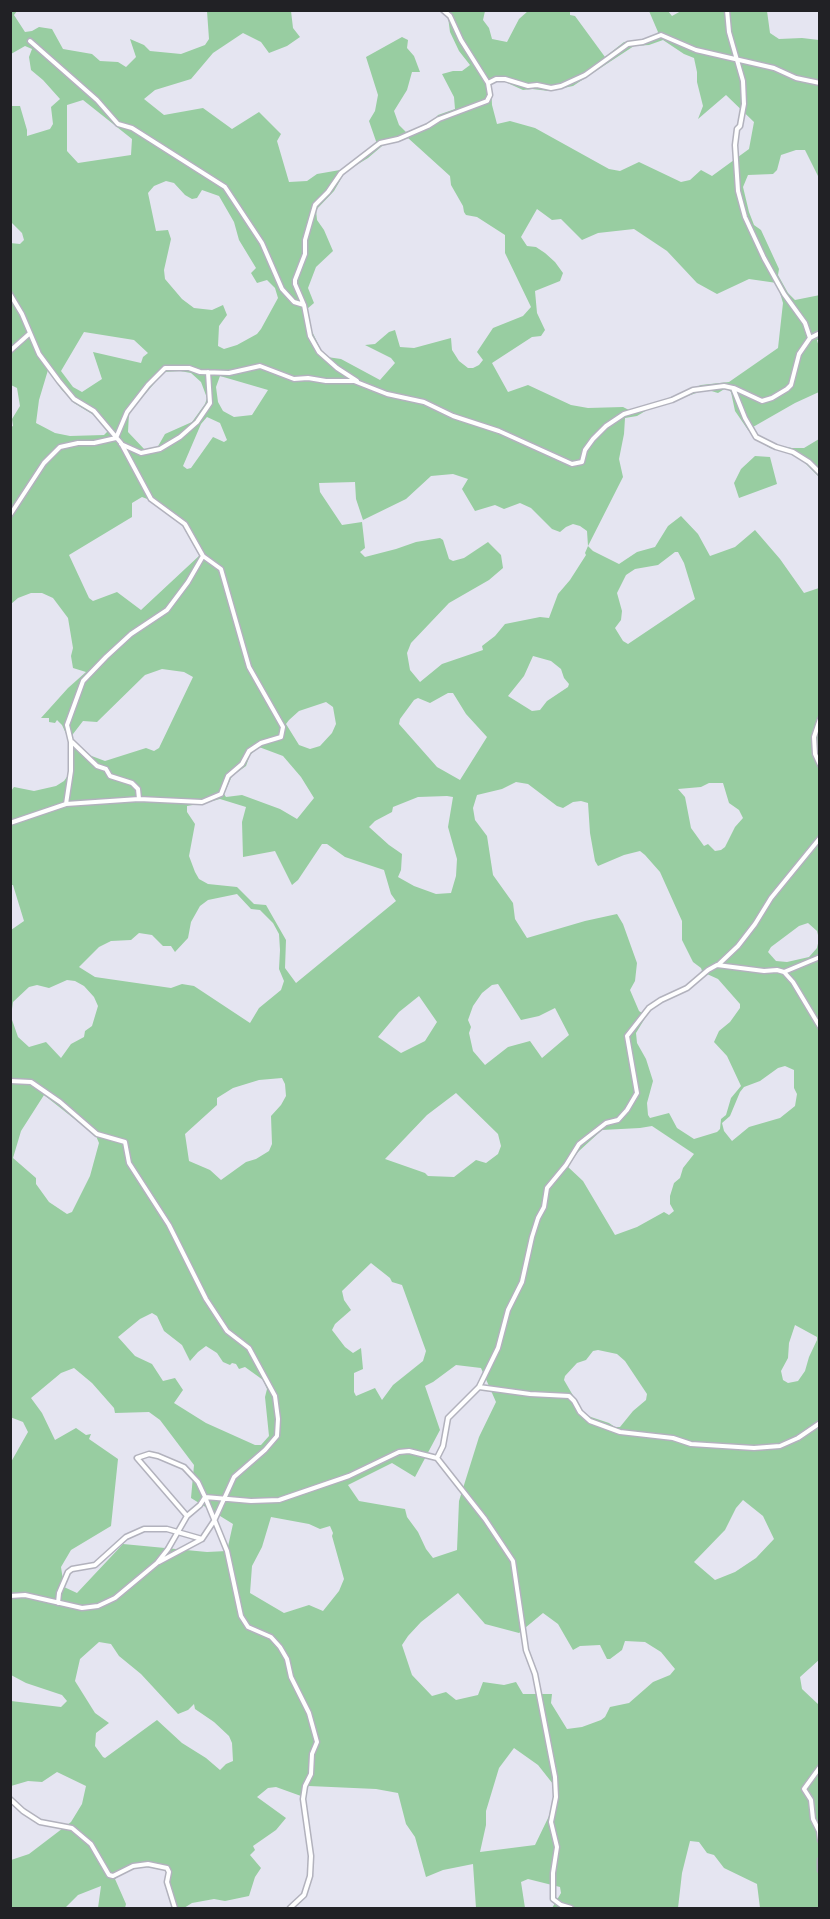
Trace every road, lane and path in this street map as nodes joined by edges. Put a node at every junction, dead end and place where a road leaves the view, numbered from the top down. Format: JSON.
{"nodes":[{"id":1,"x":443,"y":10,"type":"edge"},
{"id":2,"x":727,"y":10,"type":"edge"},
{"id":3,"x":30,"y":41,"type":"dead end"},
{"id":4,"x":737,"y":60,"type":"junction"},
{"id":5,"x":819,"y":82,"type":"edge"},
{"id":6,"x":488,"y":83,"type":"junction"},
{"id":7,"x":10,"y":294,"type":"edge"},
{"id":8,"x":304,"y":305,"type":"junction"},
{"id":9,"x":30,"y":333,"type":"junction"},
{"id":10,"x":819,"y":333,"type":"edge"},
{"id":11,"x":810,"y":338,"type":"junction"},
{"id":12,"x":10,"y":351,"type":"edge"},
{"id":13,"x":208,"y":372,"type":"junction"},
{"id":14,"x":362,"y":384,"type":"junction"},
{"id":15,"x":733,"y":388,"type":"junction"},
{"id":16,"x":116,"y":438,"type":"junction"},
{"id":17,"x":121,"y":443,"type":"junction"},
{"id":18,"x":819,"y":473,"type":"edge"},
{"id":19,"x":10,"y":515,"type":"edge"},
{"id":20,"x":203,"y":556,"type":"junction"},
{"id":21,"x":819,"y":719,"type":"edge"},
{"id":22,"x":71,"y":742,"type":"junction"},
{"id":23,"x":819,"y":765,"type":"edge"},
{"id":24,"x":139,"y":799,"type":"junction"},
{"id":25,"x":66,"y":804,"type":"junction"},
{"id":26,"x":10,"y":823,"type":"edge"},
{"id":27,"x":819,"y":838,"type":"edge"},
{"id":28,"x":819,"y":957,"type":"edge"},
{"id":29,"x":717,"y":965,"type":"junction"},
{"id":30,"x":784,"y":972,"type":"junction"},
{"id":31,"x":819,"y":1027,"type":"edge"},
{"id":32,"x":10,"y":1081,"type":"edge"},
{"id":33,"x":479,"y":1388,"type":"junction"},
{"id":34,"x":819,"y":1423,"type":"edge"},
{"id":35,"x":437,"y":1458,"type":"junction"},
{"id":36,"x":205,"y":1497,"type":"junction"},
{"id":37,"x":223,"y":1499,"type":"junction"},
{"id":38,"x":187,"y":1516,"type":"junction"},
{"id":39,"x":214,"y":1521,"type":"junction"},
{"id":40,"x":178,"y":1533,"type":"junction"},
{"id":41,"x":202,"y":1539,"type":"junction"},
{"id":42,"x":157,"y":1563,"type":"junction"},
{"id":43,"x":10,"y":1596,"type":"edge"},
{"id":44,"x":58,"y":1603,"type":"junction"},
{"id":45,"x":819,"y":1767,"type":"edge"},
{"id":46,"x":10,"y":1799,"type":"edge"},
{"id":47,"x":819,"y":1840,"type":"edge"},
{"id":48,"x":819,"y":1860,"type":"edge"},
{"id":49,"x":819,"y":1870,"type":"edge"},
{"id":50,"x":175,"y":1908,"type":"edge"},
{"id":51,"x":290,"y":1908,"type":"edge"},
{"id":52,"x":571,"y":1908,"type":"edge"}],
"edges":[{"from":1,"to":6,"type":"street"},
{"from":2,"to":4,"type":"street"},
{"from":3,"to":8,"type":"street"},
{"from":4,"to":5,"type":"street"},
{"from":4,"to":6,"type":"street"},
{"from":4,"to":11,"type":"street"},
{"from":6,"to":8,"type":"street"},
{"from":7,"to":9,"type":"street"},
{"from":8,"to":14,"type":"street"},
{"from":9,"to":12,"type":"street"},
{"from":9,"to":16,"type":"street"},
{"from":10,"to":11,"type":"street"},
{"from":11,"to":15,"type":"street"},
{"from":13,"to":14,"type":"street"},
{"from":13,"to":16,"type":"street"},
{"from":13,"to":17,"type":"street"},
{"from":14,"to":15,"type":"street"},
{"from":15,"to":18,"type":"street"},
{"from":16,"to":17,"type":"street"},
{"from":16,"to":19,"type":"street"},
{"from":17,"to":20,"type":"street"},
{"from":20,"to":22,"type":"street"},
{"from":20,"to":24,"type":"street"},
{"from":21,"to":23,"type":"street"},
{"from":22,"to":24,"type":"street"},
{"from":22,"to":25,"type":"street"},
{"from":24,"to":25,"type":"street"},
{"from":25,"to":26,"type":"street"},
{"from":27,"to":29,"type":"street"},
{"from":28,"to":30,"type":"street"},
{"from":29,"to":30,"type":"street"},
{"from":29,"to":33,"type":"street"},
{"from":30,"to":31,"type":"street"},
{"from":32,"to":37,"type":"street"},
{"from":33,"to":34,"type":"street"},
{"from":33,"to":35,"type":"street"},
{"from":35,"to":37,"type":"street"},
{"from":35,"to":52,"type":"street"},
{"from":36,"to":37,"type":"street"},
{"from":36,"to":38,"type":"street"},
{"from":36,"to":38,"type":"street"},
{"from":36,"to":39,"type":"street"},
{"from":37,"to":39,"type":"street"},
{"from":38,"to":40,"type":"street"},
{"from":39,"to":41,"type":"street"},
{"from":39,"to":51,"type":"street"},
{"from":40,"to":41,"type":"street"},
{"from":40,"to":42,"type":"street"},
{"from":40,"to":44,"type":"street"},
{"from":41,"to":42,"type":"street"},
{"from":42,"to":44,"type":"street"},
{"from":43,"to":44,"type":"street"},
{"from":45,"to":47,"type":"street"},
{"from":46,"to":50,"type":"street"},
{"from":48,"to":49,"type":"street"}]}
